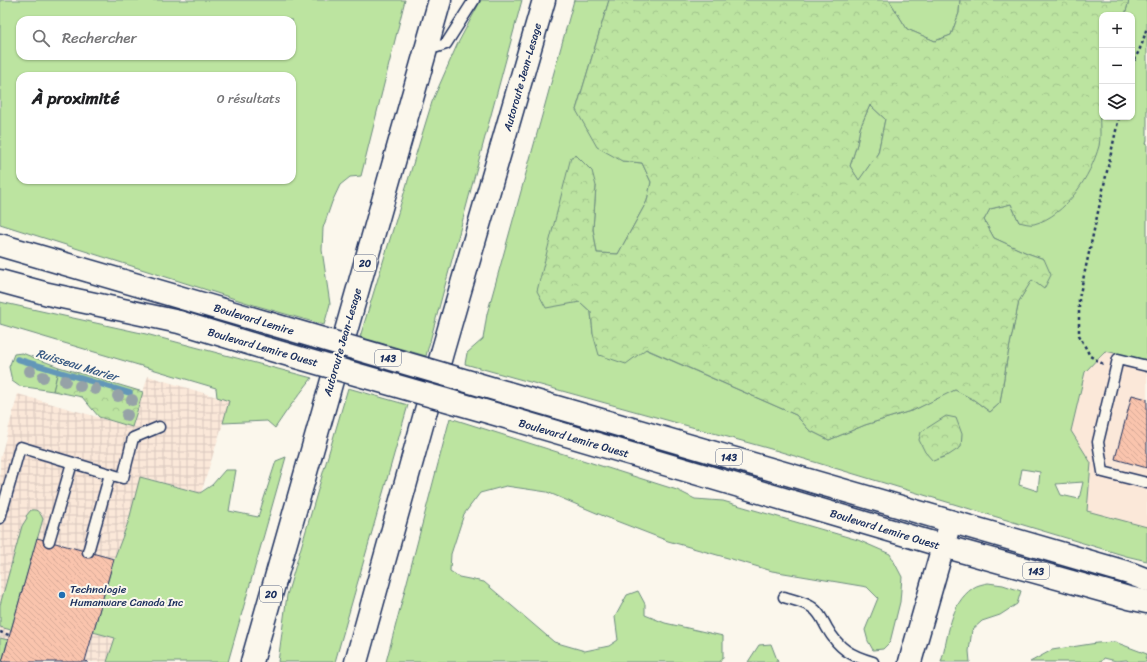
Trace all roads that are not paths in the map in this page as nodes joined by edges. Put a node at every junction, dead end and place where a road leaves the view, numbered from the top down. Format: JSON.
{"nodes":[{"id":1,"x":440,"y":0,"type":"edge"},
{"id":2,"x":474,"y":0,"type":"edge"},
{"id":3,"x":544,"y":0,"type":"edge"},
{"id":4,"x":427,"y":45,"type":"junction"},
{"id":5,"x":0,"y":245,"type":"edge"},
{"id":6,"x":0,"y":281,"type":"edge"},
{"id":7,"x":1147,"y":366,"type":"edge"},
{"id":8,"x":159,"y":427,"type":"dead end"},
{"id":9,"x":72,"y":463,"type":"junction"},
{"id":10,"x":110,"y":474,"type":"junction"},
{"id":11,"x":1147,"y":483,"type":"edge"},
{"id":12,"x":0,"y":518,"type":"edge"},
{"id":13,"x":950,"y":522,"type":"junction"},
{"id":14,"x":49,"y":541,"type":"dead end"},
{"id":15,"x":943,"y":546,"type":"junction"},
{"id":16,"x":88,"y":552,"type":"dead end"},
{"id":17,"x":1138,"y":577,"type":"edge"},
{"id":18,"x":784,"y":597,"type":"dead end"},
{"id":19,"x":1147,"y":602,"type":"edge"},
{"id":20,"x":252,"y":662,"type":"edge"},
{"id":21,"x":356,"y":662,"type":"edge"},
{"id":22,"x":873,"y":662,"type":"edge"},
{"id":23,"x":910,"y":662,"type":"edge"}],
"edges":[{"from":1,"to":4,"type":"main road","name":"Autoroute Jean-Lesage","number":"20"},
{"from":2,"to":4,"type":"lane"},
{"from":3,"to":21,"type":"main road","name":"Autoroute Jean-Lesage"},
{"from":4,"to":20,"type":"main road","name":"Autoroute Jean-Lesage","number":"20"},
{"from":5,"to":13,"type":"main road","name":"Boulevard Lemire","number":"143","bridge":true},
{"from":6,"to":15,"type":"main road","name":"Boulevard Lemire Ouest","bridge":true},
{"from":7,"to":11,"type":"lane"},
{"from":8,"to":10,"type":"lane"},
{"from":9,"to":10,"type":"lane"},
{"from":9,"to":12,"type":"lane"},
{"from":9,"to":14,"type":"lane"},
{"from":10,"to":16,"type":"lane"},
{"from":13,"to":15,"type":"main road"},
{"from":13,"to":17,"type":"main road","number":"143"},
{"from":15,"to":19,"type":"main road","name":"Boulevard Lemire Ouest","number":"143"},
{"from":15,"to":23,"type":"main road"},
{"from":18,"to":22,"type":"lane"}]}
